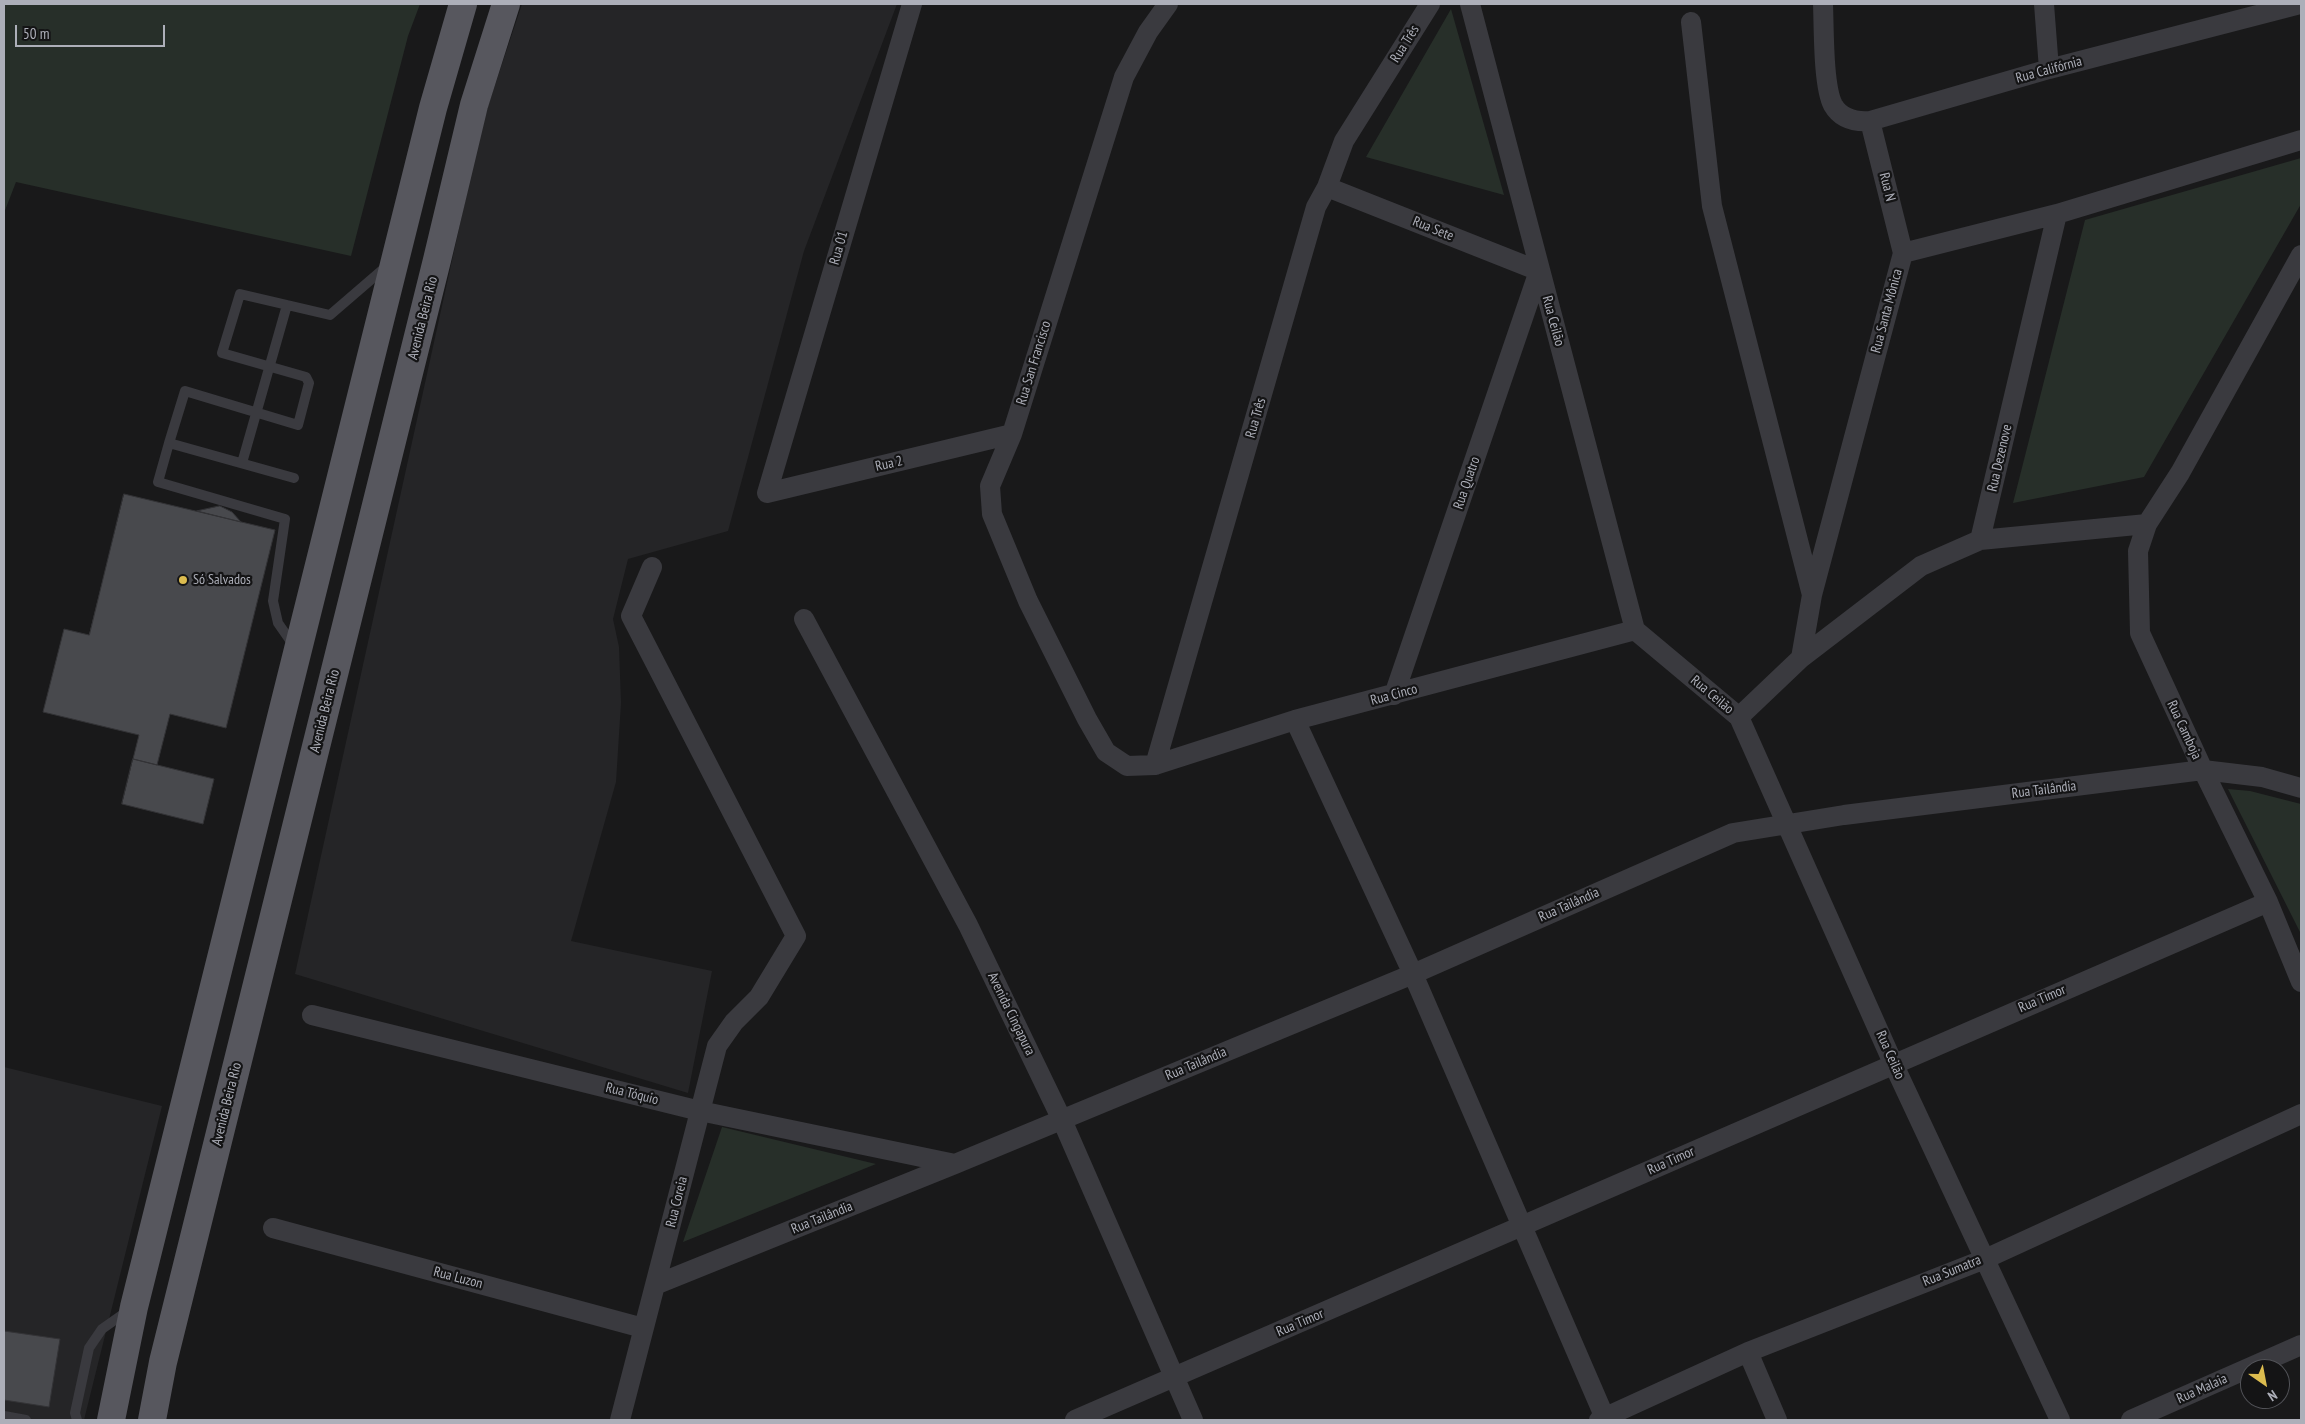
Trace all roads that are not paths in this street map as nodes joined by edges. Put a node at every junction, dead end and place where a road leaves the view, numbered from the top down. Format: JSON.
{"nodes":[{"id":1,"x":463,"y":4,"type":"edge"},
{"id":2,"x":506,"y":4,"type":"edge"},
{"id":3,"x":912,"y":4,"type":"edge"},
{"id":4,"x":1168,"y":4,"type":"edge"},
{"id":5,"x":1430,"y":4,"type":"edge"},
{"id":6,"x":1470,"y":4,"type":"edge"},
{"id":7,"x":1823,"y":4,"type":"edge"},
{"id":8,"x":2044,"y":4,"type":"edge"},
{"id":9,"x":2300,"y":4,"type":"edge"},
{"id":10,"x":2253,"y":10,"type":"edge"},
{"id":11,"x":1691,"y":22,"type":"dead end"},
{"id":12,"x":2049,"y":69,"type":"junction"},
{"id":13,"x":1870,"y":121,"type":"junction"},
{"id":14,"x":2301,"y":140,"type":"edge"},
{"id":15,"x":1327,"y":187,"type":"junction"},
{"id":16,"x":2057,"y":214,"type":"junction"},
{"id":17,"x":1903,"y":253,"type":"junction"},
{"id":18,"x":2301,"y":255,"type":"edge"},
{"id":19,"x":397,"y":258,"type":"junction"},
{"id":20,"x":1539,"y":271,"type":"junction"},
{"id":21,"x":287,"y":304,"type":"junction"},
{"id":22,"x":269,"y":367,"type":"junction"},
{"id":23,"x":256,"y":412,"type":"junction"},
{"id":24,"x":1012,"y":434,"type":"junction"},
{"id":25,"x":169,"y":443,"type":"junction"},
{"id":26,"x":242,"y":463,"type":"junction"},
{"id":27,"x":294,"y":478,"type":"dead end"},
{"id":28,"x":767,"y":493,"type":"joint"},
{"id":29,"x":2147,"y":524,"type":"junction"},
{"id":30,"x":1980,"y":540,"type":"junction"},
{"id":31,"x":652,"y":568,"type":"dead end"},
{"id":32,"x":1812,"y":595,"type":"junction"},
{"id":33,"x":804,"y":619,"type":"dead end"},
{"id":34,"x":1635,"y":630,"type":"junction"},
{"id":35,"x":1802,"y":658,"type":"junction"},
{"id":36,"x":296,"y":660,"type":"junction"},
{"id":37,"x":333,"y":678,"type":"junction"},
{"id":38,"x":1394,"y":695,"type":"junction"},
{"id":39,"x":1739,"y":717,"type":"junction"},
{"id":40,"x":1295,"y":720,"type":"junction"},
{"id":41,"x":1155,"y":765,"type":"junction"},
{"id":42,"x":2203,"y":770,"type":"junction"},
{"id":43,"x":2301,"y":788,"type":"edge"},
{"id":44,"x":1787,"y":823,"type":"junction"},
{"id":45,"x":2268,"y":902,"type":"junction"},
{"id":46,"x":1413,"y":974,"type":"junction"},
{"id":47,"x":2301,"y":982,"type":"edge"},
{"id":48,"x":312,"y":1015,"type":"dead end"},
{"id":49,"x":1893,"y":1063,"type":"junction"},
{"id":50,"x":700,"y":1111,"type":"junction"},
{"id":51,"x":2301,"y":1114,"type":"edge"},
{"id":52,"x":1062,"y":1120,"type":"junction"},
{"id":53,"x":955,"y":1164,"type":"junction"},
{"id":54,"x":1523,"y":1227,"type":"junction"},
{"id":55,"x":273,"y":1228,"type":"dead end"},
{"id":56,"x":1985,"y":1259,"type":"junction"},
{"id":57,"x":655,"y":1285,"type":"junction"},
{"id":58,"x":134,"y":1306,"type":"junction"},
{"id":59,"x":643,"y":1328,"type":"junction"},
{"id":60,"x":2301,"y":1345,"type":"edge"},
{"id":61,"x":1748,"y":1352,"type":"junction"},
{"id":62,"x":1174,"y":1378,"type":"junction"},
{"id":63,"x":4,"y":1416,"type":"edge"},
{"id":64,"x":1603,"y":1419,"type":"edge"},
{"id":65,"x":26,"y":1420,"type":"edge"},
{"id":66,"x":76,"y":1420,"type":"edge"},
{"id":67,"x":111,"y":1420,"type":"edge"},
{"id":68,"x":152,"y":1420,"type":"edge"},
{"id":69,"x":620,"y":1420,"type":"edge"},
{"id":70,"x":1074,"y":1420,"type":"edge"},
{"id":71,"x":1193,"y":1420,"type":"edge"},
{"id":72,"x":1777,"y":1420,"type":"edge"},
{"id":73,"x":2060,"y":1420,"type":"edge"},
{"id":74,"x":2131,"y":1420,"type":"edge"}],
"edges":[{"from":1,"to":19,"type":"main road"},
{"from":2,"to":37,"type":"main road","name":"Avenida Beira Rio"},
{"from":3,"to":28,"type":"street","name":"Rua 01"},
{"from":4,"to":24,"type":"street","name":"Rua San Francisco"},
{"from":5,"to":15,"type":"street","name":"Rua Três"},
{"from":6,"to":20,"type":"street","name":"Rua Ceilão"},
{"from":7,"to":13,"type":"street","name":"Rua Califórnia"},
{"from":8,"to":12,"type":"street"},
{"from":9,"to":10,"type":"street","name":"Rua Califórnia"},
{"from":10,"to":12,"type":"street","name":"Rua Califórnia"},
{"from":11,"to":32,"type":"street"},
{"from":12,"to":13,"type":"street","name":"Rua Califórnia"},
{"from":13,"to":17,"type":"street","name":"Rua N"},
{"from":14,"to":16,"type":"street","name":"Rua Santa Mônica"},
{"from":15,"to":20,"type":"street","name":"Rua Sete"},
{"from":15,"to":41,"type":"street","name":"Rua Três"},
{"from":16,"to":17,"type":"street","name":"Rua Santa Mônica"},
{"from":16,"to":30,"type":"street","name":"Rua Dezenove"},
{"from":17,"to":32,"type":"street","name":"Rua Santa Mônica"},
{"from":18,"to":29,"type":"street","name":"Rua Camboja"},
{"from":19,"to":21,"type":"lane"},
{"from":19,"to":36,"type":"main road"},
{"from":20,"to":34,"type":"street","name":"Rua Ceilão"},
{"from":20,"to":38,"type":"street","name":"Rua Quatro"},
{"from":21,"to":22,"type":"lane"},
{"from":21,"to":22,"type":"lane"},
{"from":22,"to":23,"type":"lane"},
{"from":22,"to":23,"type":"lane"},
{"from":23,"to":25,"type":"lane"},
{"from":23,"to":26,"type":"lane"},
{"from":24,"to":28,"type":"street","name":"Rua 2"},
{"from":24,"to":41,"type":"street","name":"Rua San Francisco"},
{"from":25,"to":26,"type":"lane"},
{"from":25,"to":36,"type":"lane"},
{"from":26,"to":27,"type":"lane"},
{"from":29,"to":30,"type":"street"},
{"from":29,"to":42,"type":"street","name":"Rua Camboja"},
{"from":30,"to":35,"type":"street"},
{"from":31,"to":50,"type":"street","name":"Rua Coreia"},
{"from":32,"to":35,"type":"street","name":"Rua Santa Mônica"},
{"from":33,"to":52,"type":"street","name":"Avenida Cingapura"},
{"from":34,"to":38,"type":"street","name":"Rua Cinco"},
{"from":34,"to":39,"type":"street","name":"Rua Ceilão"},
{"from":35,"to":39,"type":"street"},
{"from":36,"to":37,"type":"main road"},
{"from":36,"to":58,"type":"main road"},
{"from":37,"to":68,"type":"main road","name":"Avenida Beira Rio"},
{"from":38,"to":40,"type":"street","name":"Rua Cinco"},
{"from":39,"to":44,"type":"street","name":"Rua Ceilão"},
{"from":40,"to":41,"type":"street","name":"Rua Cinco"},
{"from":40,"to":46,"type":"street"},
{"from":42,"to":43,"type":"street","name":"Rua Tailândia"},
{"from":42,"to":44,"type":"street","name":"Rua Tailândia"},
{"from":42,"to":45,"type":"street","name":"Rua Camboja"},
{"from":44,"to":46,"type":"street","name":"Rua Tailândia"},
{"from":44,"to":49,"type":"street","name":"Rua Ceilão"},
{"from":45,"to":47,"type":"street","name":"Rua Camboja"},
{"from":45,"to":49,"type":"street","name":"Rua Timor"},
{"from":46,"to":52,"type":"street","name":"Rua Tailândia"},
{"from":46,"to":54,"type":"street"},
{"from":48,"to":50,"type":"street","name":"Rua Tóquio"},
{"from":49,"to":54,"type":"street","name":"Rua Timor"},
{"from":49,"to":56,"type":"street","name":"Rua Ceilão"},
{"from":50,"to":53,"type":"street","name":"Rua Tóquio"},
{"from":50,"to":57,"type":"street","name":"Rua Coreia"},
{"from":51,"to":56,"type":"street","name":"Rua Sumatra"},
{"from":52,"to":53,"type":"street","name":"Rua Tailândia"},
{"from":52,"to":62,"type":"street","name":"Avenida Cingapura"},
{"from":53,"to":57,"type":"street","name":"Rua Tailândia"},
{"from":54,"to":62,"type":"street","name":"Rua Timor"},
{"from":54,"to":64,"type":"street"},
{"from":55,"to":59,"type":"street","name":"Rua Luzon"},
{"from":56,"to":61,"type":"street","name":"Rua Sumatra"},
{"from":56,"to":73,"type":"street","name":"Rua Ceilão"},
{"from":57,"to":59,"type":"street","name":"Rua Coreia"},
{"from":58,"to":66,"type":"lane"},
{"from":58,"to":67,"type":"main road"},
{"from":59,"to":69,"type":"street","name":"Rua Coreia"},
{"from":60,"to":74,"type":"street","name":"Rua Malaia"},
{"from":61,"to":64,"type":"street","name":"Rua Sumatra"},
{"from":61,"to":72,"type":"street"},
{"from":62,"to":70,"type":"street","name":"Rua Timor"},
{"from":62,"to":71,"type":"street","name":"Avenida Cingapura"},
{"from":63,"to":65,"type":"lane"}]}
